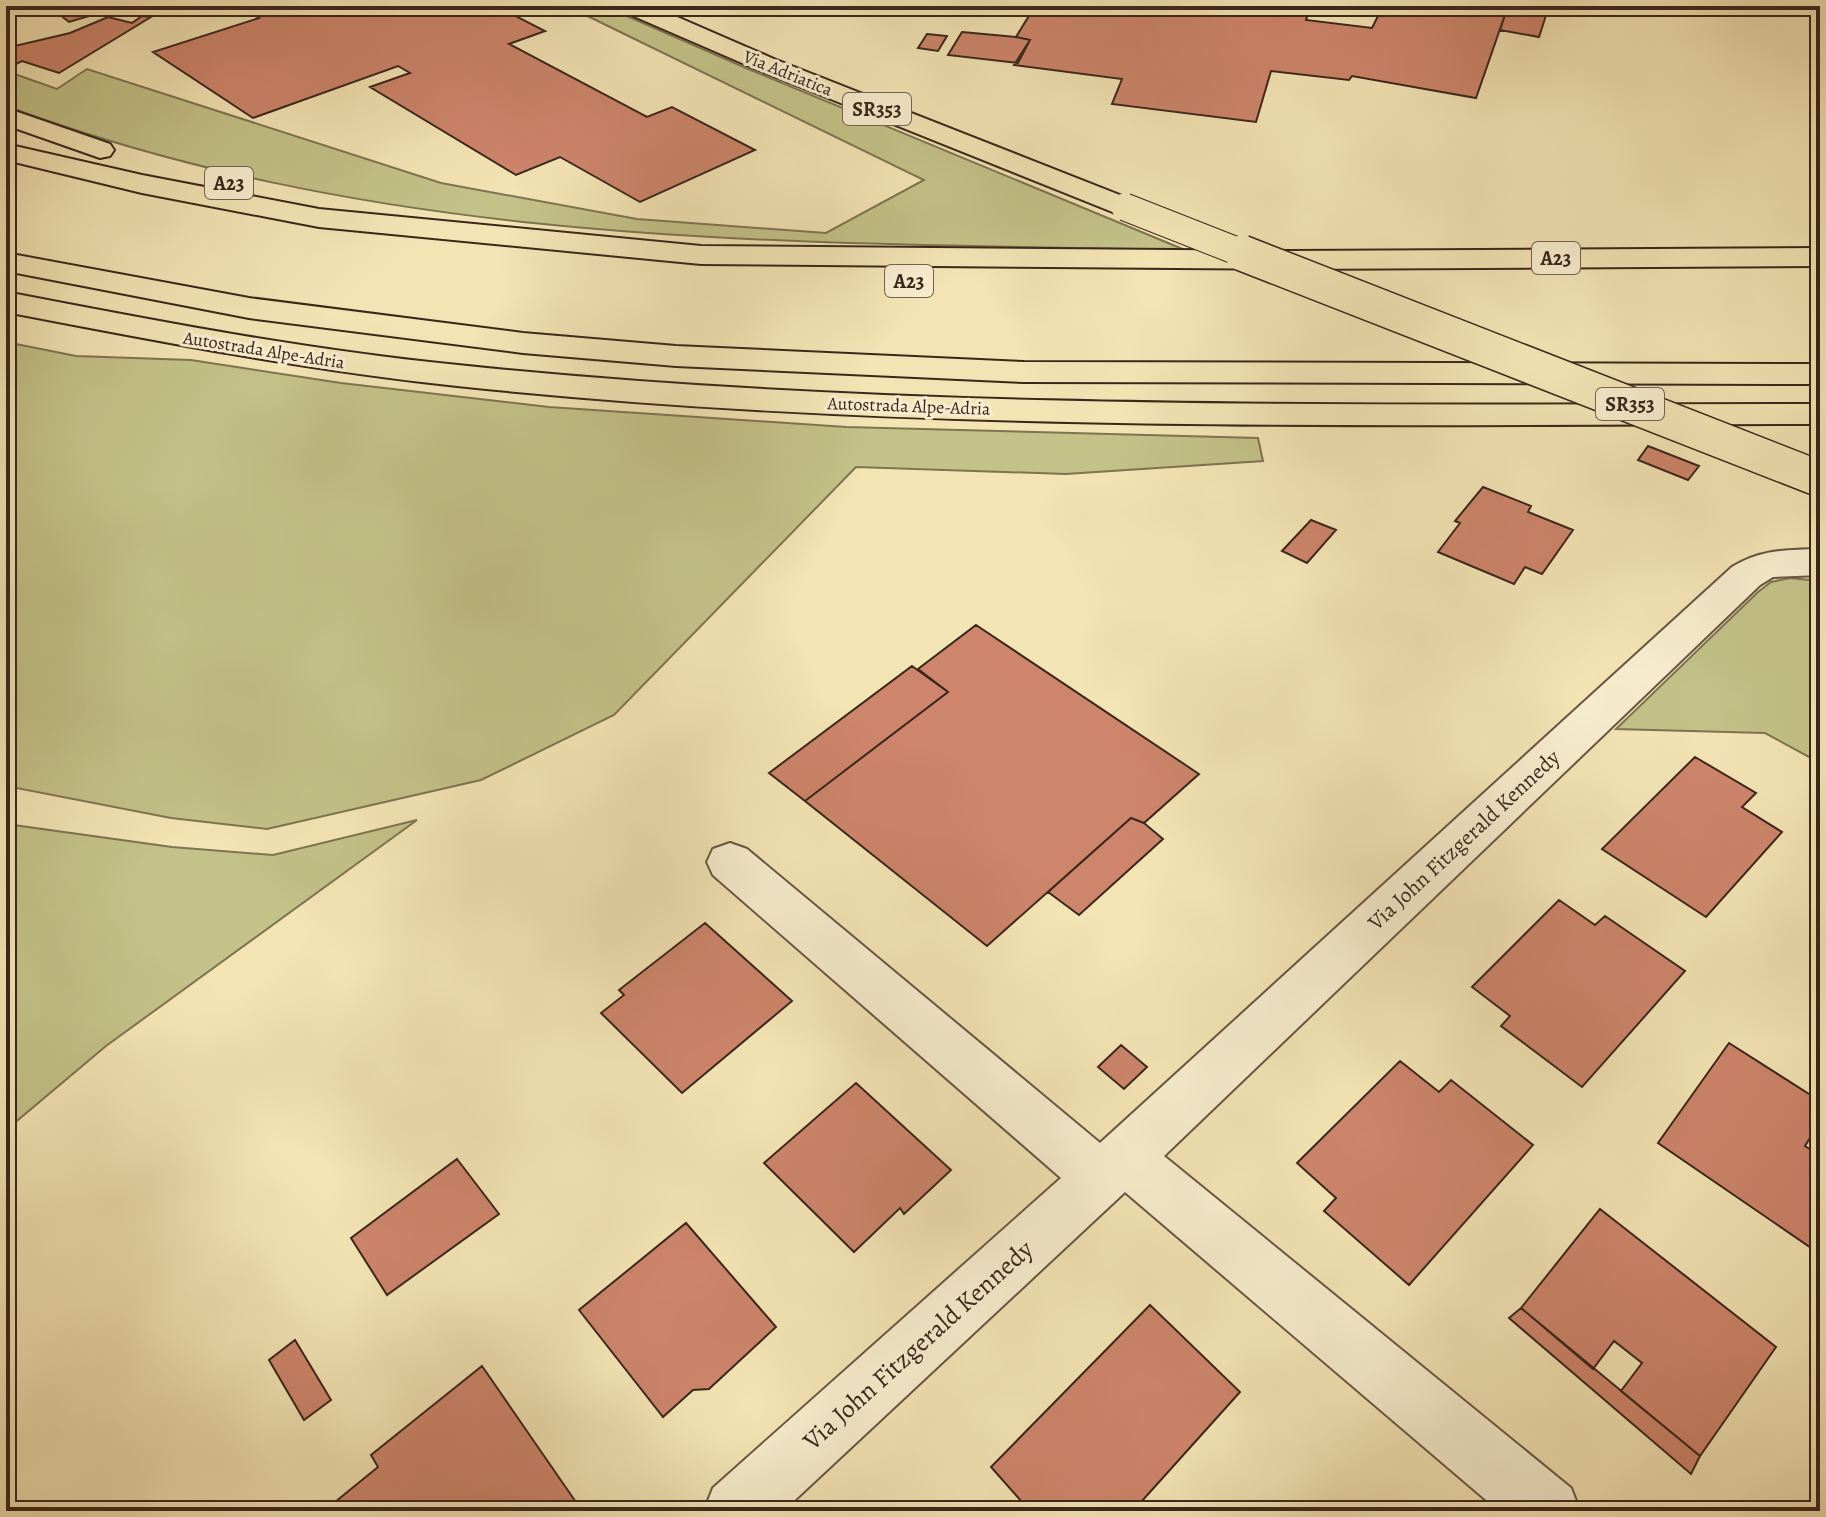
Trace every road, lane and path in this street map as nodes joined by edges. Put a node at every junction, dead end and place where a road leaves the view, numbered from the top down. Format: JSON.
{"nodes":[{"id":1,"x":631,"y":6,"type":"edge"},
{"id":2,"x":6,"y":116,"type":"edge"},
{"id":3,"x":6,"y":152,"type":"edge"},
{"id":4,"x":6,"y":180,"type":"edge"},
{"id":5,"x":457,"y":232,"type":"junction"},
{"id":6,"x":1820,"y":257,"type":"edge"},
{"id":7,"x":6,"y":262,"type":"edge"},
{"id":8,"x":1820,"y":284,"type":"edge"},
{"id":9,"x":6,"y":302,"type":"edge"},
{"id":10,"x":1820,"y":374,"type":"edge"},
{"id":11,"x":1820,"y":414,"type":"edge"},
{"id":12,"x":1820,"y":479,"type":"edge"},
{"id":13,"x":1820,"y":562,"type":"edge"},
{"id":14,"x":730,"y":862,"type":"dead end"},
{"id":15,"x":1112,"y":1168,"type":"junction"},
{"id":16,"x":736,"y":1511,"type":"edge"},
{"id":17,"x":1548,"y":1511,"type":"edge"}],
"edges":[{"from":1,"to":12,"type":"main road","name":"Via Adriatica","number":"SR353","bridge":true},
{"from":2,"to":5,"type":"main road","number":"A23"},
{"from":3,"to":5,"type":"main road","number":"A23"},
{"from":4,"to":8,"type":"main road","number":"A23"},
{"from":5,"to":6,"type":"main road","number":"A23"},
{"from":7,"to":10,"type":"main road","name":"Autostrada Alpe-Adria"},
{"from":9,"to":11,"type":"main road","name":"Autostrada Alpe-Adria"},
{"from":13,"to":15,"type":"street","name":"Via John Fitzgerald Kennedy"},
{"from":14,"to":15,"type":"street"},
{"from":15,"to":16,"type":"street","name":"Via John Fitzgerald Kennedy"},
{"from":15,"to":17,"type":"street"}]}
